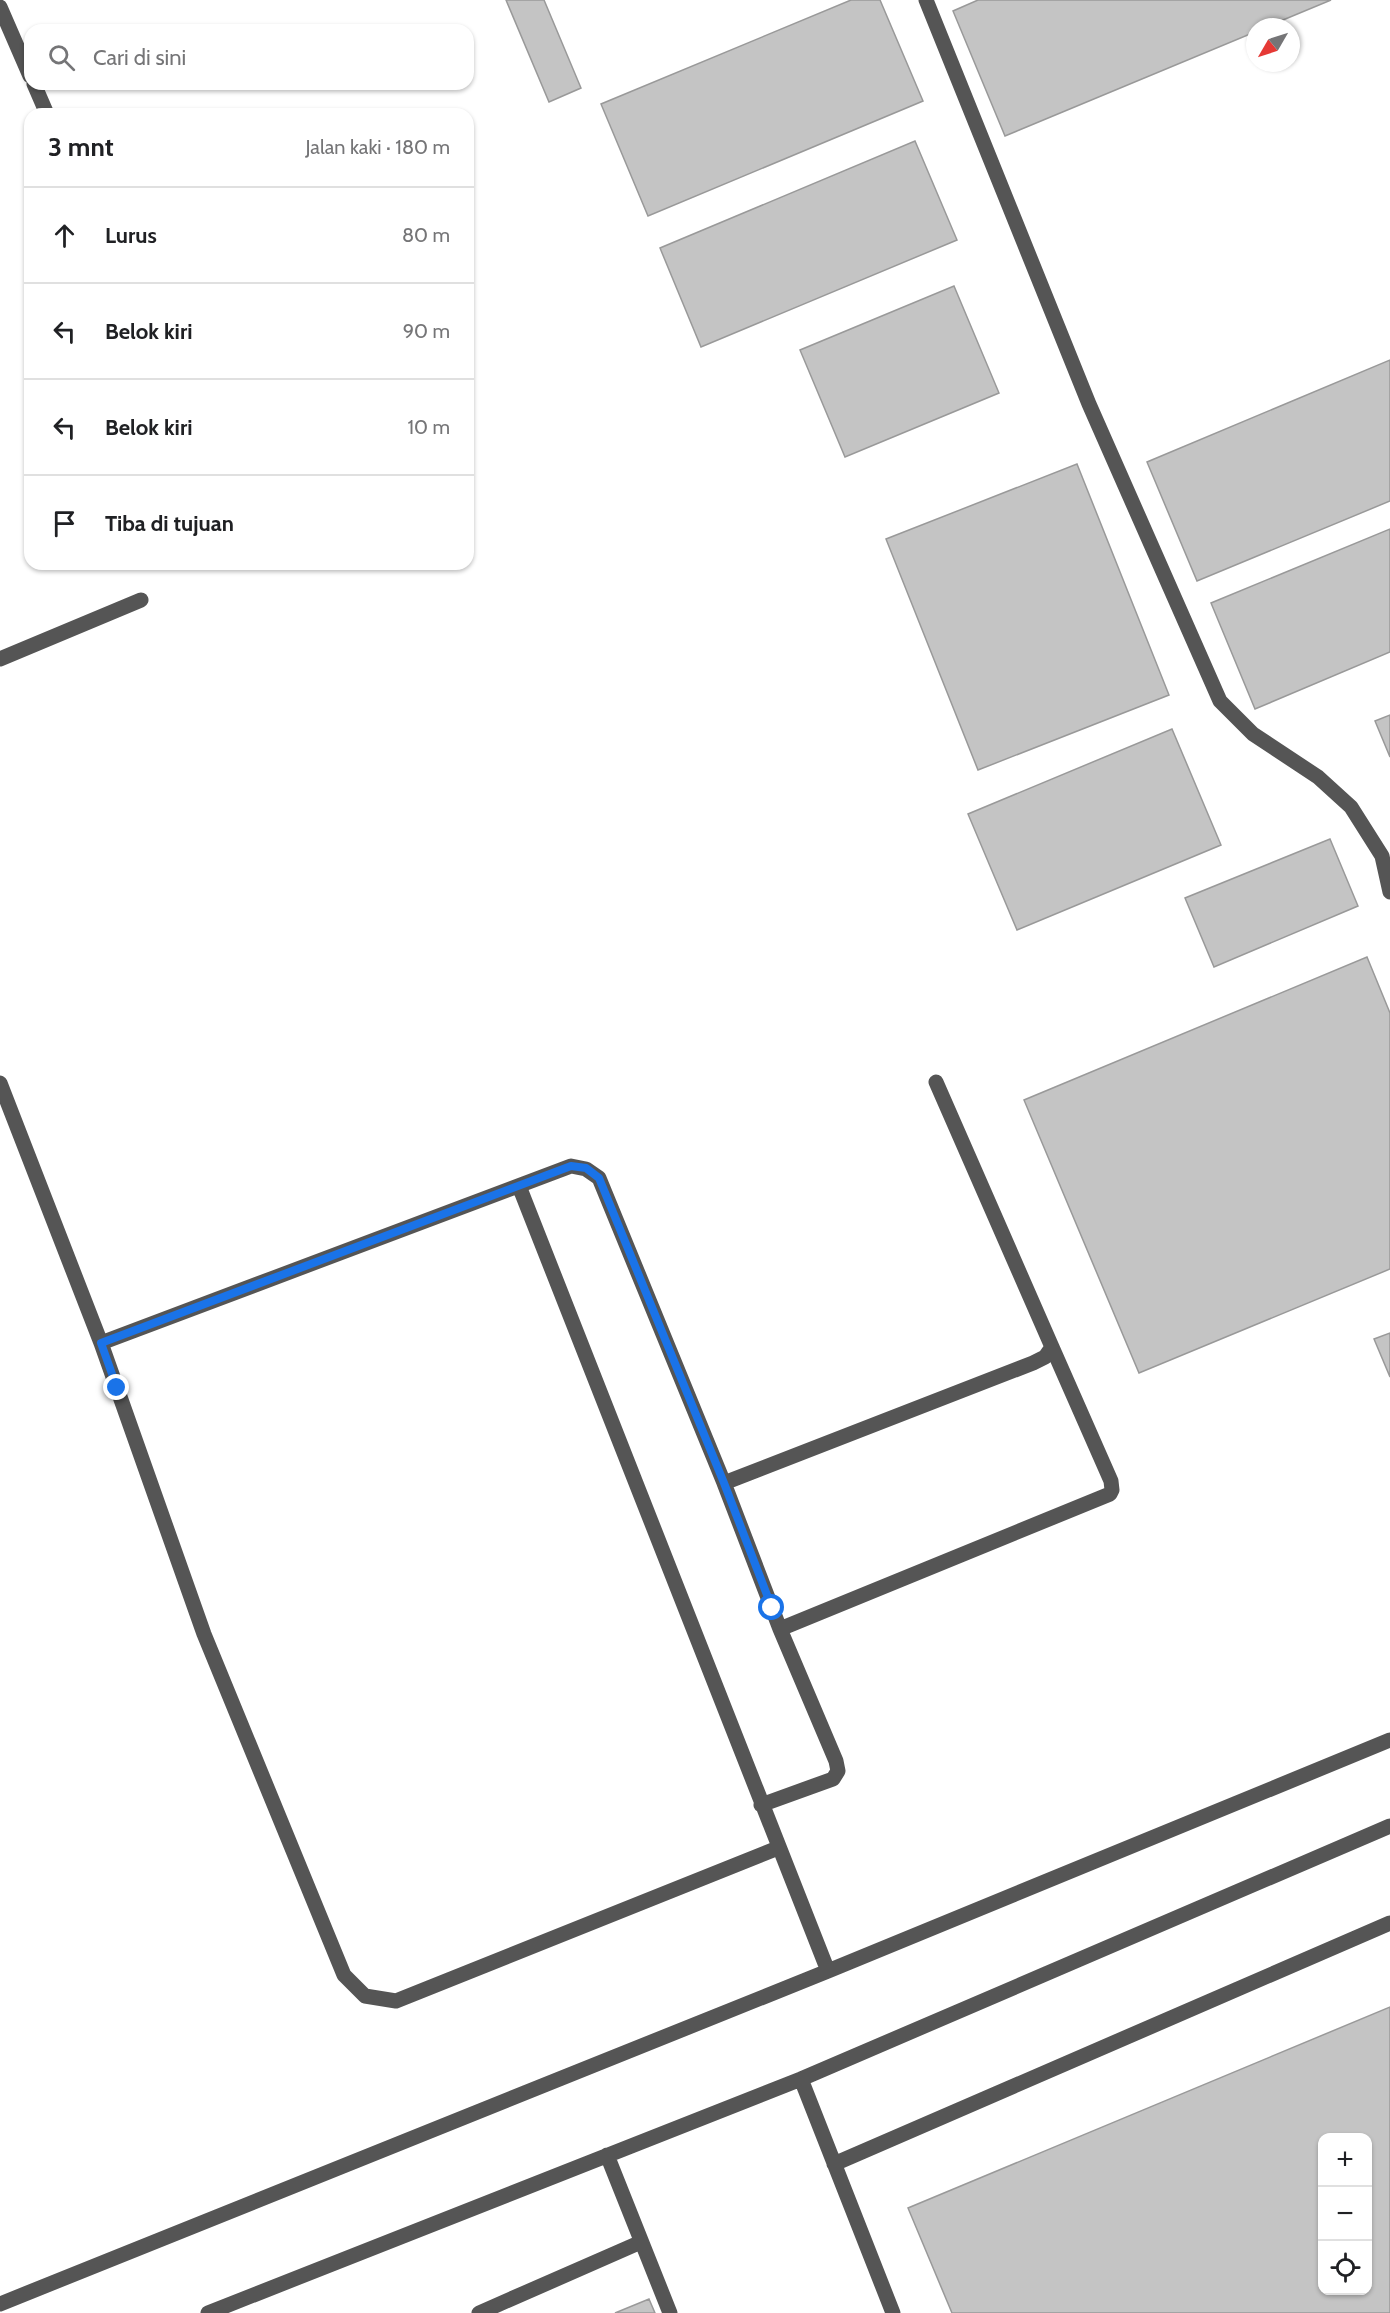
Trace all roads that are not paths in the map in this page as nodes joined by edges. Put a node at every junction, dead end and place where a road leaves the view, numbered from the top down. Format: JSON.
{"nodes":[{"id":1,"x":926,"y":0,"type":"edge"},
{"id":2,"x":0,"y":7,"type":"edge"},
{"id":3,"x":24,"y":62,"type":"edge"},
{"id":4,"x":37,"y":90,"type":"edge"},
{"id":5,"x":44,"y":108,"type":"edge"},
{"id":6,"x":141,"y":600,"type":"dead end"},
{"id":7,"x":0,"y":659,"type":"edge"},
{"id":8,"x":1390,"y":892,"type":"edge"},
{"id":9,"x":936,"y":1082,"type":"dead end"},
{"id":10,"x":0,"y":1083,"type":"edge"},
{"id":11,"x":519,"y":1186,"type":"junction"},
{"id":12,"x":101,"y":1343,"type":"junction"},
{"id":13,"x":1052,"y":1347,"type":"junction"},
{"id":14,"x":724,"y":1483,"type":"junction"},
{"id":15,"x":780,"y":1629,"type":"junction"},
{"id":16,"x":1390,"y":1740,"type":"edge"},
{"id":17,"x":761,"y":1805,"type":"junction"},
{"id":18,"x":1390,"y":1826,"type":"edge"},
{"id":19,"x":778,"y":1848,"type":"junction"},
{"id":20,"x":1390,"y":1923,"type":"edge"},
{"id":21,"x":828,"y":1971,"type":"junction"},
{"id":22,"x":801,"y":2079,"type":"junction"},
{"id":23,"x":607,"y":2155,"type":"junction"},
{"id":24,"x":834,"y":2164,"type":"junction"},
{"id":25,"x":641,"y":2242,"type":"junction"},
{"id":26,"x":0,"y":2304,"type":"edge"},
{"id":27,"x":208,"y":2313,"type":"edge"},
{"id":28,"x":479,"y":2313,"type":"edge"},
{"id":29,"x":670,"y":2313,"type":"edge"},
{"id":30,"x":892,"y":2313,"type":"edge"}],
"edges":[{"from":1,"to":8,"type":"lane"},
{"from":2,"to":3,"type":"lane"},
{"from":4,"to":5,"type":"lane"},
{"from":6,"to":7,"type":"lane"},
{"from":9,"to":13,"type":"lane"},
{"from":10,"to":12,"type":"lane"},
{"from":11,"to":12,"type":"lane"},
{"from":11,"to":14,"type":"lane"},
{"from":11,"to":17,"type":"lane"},
{"from":12,"to":19,"type":"lane"},
{"from":13,"to":14,"type":"lane"},
{"from":13,"to":15,"type":"lane"},
{"from":14,"to":15,"type":"lane"},
{"from":15,"to":17,"type":"lane"},
{"from":16,"to":21,"type":"lane"},
{"from":17,"to":19,"type":"lane"},
{"from":18,"to":22,"type":"lane"},
{"from":19,"to":21,"type":"lane"},
{"from":20,"to":24,"type":"lane"},
{"from":21,"to":26,"type":"lane"},
{"from":22,"to":23,"type":"lane"},
{"from":22,"to":24,"type":"lane"},
{"from":23,"to":25,"type":"lane"},
{"from":23,"to":27,"type":"lane"},
{"from":24,"to":30,"type":"lane"},
{"from":25,"to":28,"type":"lane"},
{"from":25,"to":29,"type":"lane"}]}
